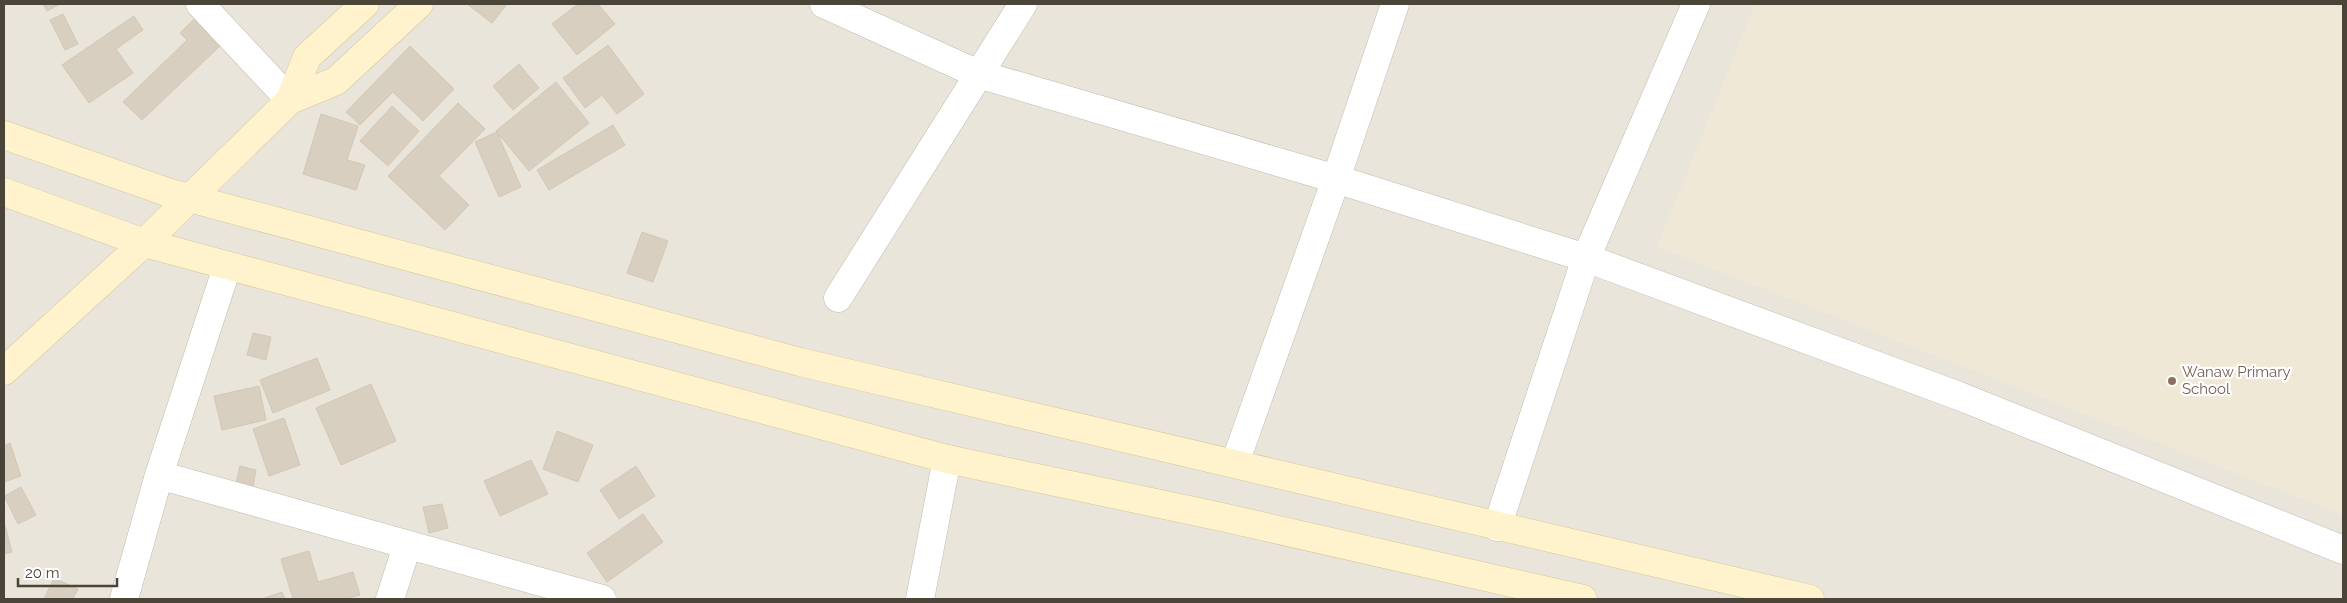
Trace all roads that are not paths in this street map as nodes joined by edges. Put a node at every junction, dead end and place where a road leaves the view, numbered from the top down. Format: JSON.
{"nodes":[{"id":1,"x":200,"y":4,"type":"edge"},
{"id":2,"x":365,"y":4,"type":"edge"},
{"id":3,"x":419,"y":4,"type":"edge"},
{"id":4,"x":824,"y":4,"type":"edge"},
{"id":5,"x":1023,"y":4,"type":"edge"},
{"id":6,"x":1395,"y":4,"type":"edge"},
{"id":7,"x":1696,"y":4,"type":"edge"},
{"id":8,"x":978,"y":74,"type":"junction"},
{"id":9,"x":290,"y":100,"type":"junction"},
{"id":10,"x":4,"y":135,"type":"edge"},
{"id":11,"x":1336,"y":179,"type":"junction"},
{"id":12,"x":4,"y":192,"type":"edge"},
{"id":13,"x":189,"y":198,"type":"junction"},
{"id":14,"x":144,"y":243,"type":"junction"},
{"id":15,"x":1586,"y":258,"type":"junction"},
{"id":16,"x":227,"y":267,"type":"junction"},
{"id":17,"x":838,"y":298,"type":"dead end"},
{"id":18,"x":4,"y":371,"type":"edge"},
{"id":19,"x":947,"y":459,"type":"junction"},
{"id":20,"x":1235,"y":463,"type":"junction"},
{"id":21,"x":159,"y":475,"type":"junction"},
{"id":22,"x":1497,"y":527,"type":"junction"},
{"id":23,"x":407,"y":546,"type":"junction"},
{"id":24,"x":2343,"y":550,"type":"edge"},
{"id":25,"x":124,"y":599,"type":"edge"},
{"id":26,"x":390,"y":599,"type":"edge"},
{"id":27,"x":602,"y":599,"type":"edge"},
{"id":28,"x":920,"y":599,"type":"edge"},
{"id":29,"x":1583,"y":599,"type":"edge"},
{"id":30,"x":1810,"y":599,"type":"edge"}],
"edges":[{"from":1,"to":9,"type":"street"},
{"from":2,"to":9,"type":"main road"},
{"from":3,"to":9,"type":"main road"},
{"from":4,"to":8,"type":"street"},
{"from":5,"to":8,"type":"street"},
{"from":6,"to":11,"type":"street"},
{"from":7,"to":15,"type":"street"},
{"from":8,"to":11,"type":"street"},
{"from":8,"to":17,"type":"street"},
{"from":9,"to":13,"type":"main road"},
{"from":10,"to":13,"type":"main road"},
{"from":11,"to":15,"type":"street"},
{"from":11,"to":20,"type":"street"},
{"from":12,"to":14,"type":"main road"},
{"from":13,"to":14,"type":"main road"},
{"from":13,"to":20,"type":"main road"},
{"from":14,"to":16,"type":"main road"},
{"from":14,"to":18,"type":"main road"},
{"from":15,"to":22,"type":"street"},
{"from":15,"to":24,"type":"street"},
{"from":16,"to":19,"type":"main road"},
{"from":16,"to":21,"type":"street"},
{"from":19,"to":28,"type":"street"},
{"from":19,"to":29,"type":"main road"},
{"from":20,"to":22,"type":"main road"},
{"from":21,"to":23,"type":"street"},
{"from":21,"to":25,"type":"street"},
{"from":22,"to":30,"type":"main road"},
{"from":23,"to":26,"type":"street"},
{"from":23,"to":27,"type":"street"}]}
